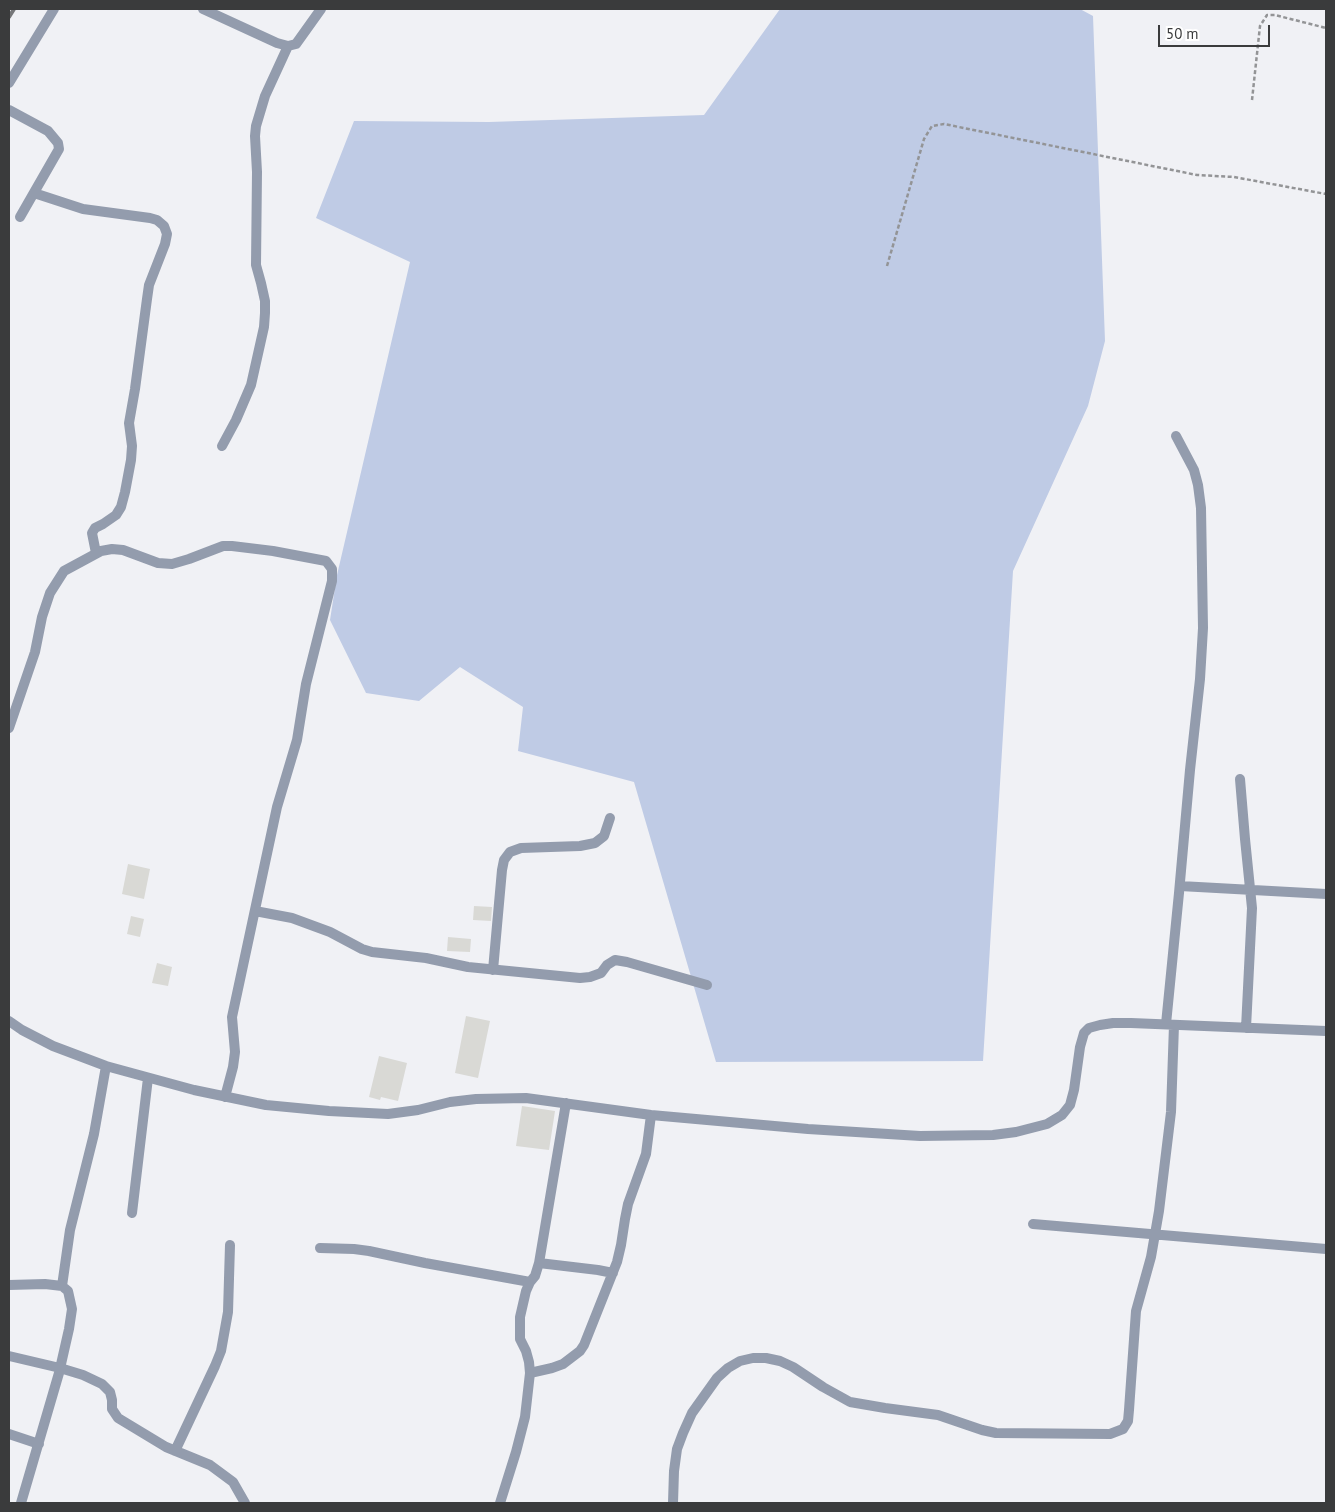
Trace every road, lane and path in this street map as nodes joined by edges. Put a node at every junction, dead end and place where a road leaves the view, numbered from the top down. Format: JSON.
{"nodes":[{"id":1,"x":54,"y":9,"type":"edge"},
{"id":2,"x":203,"y":9,"type":"edge"},
{"id":3,"x":322,"y":9,"type":"edge"},
{"id":4,"x":1326,"y":28,"type":"edge"},
{"id":5,"x":288,"y":46,"type":"junction"},
{"id":6,"x":9,"y":83,"type":"edge"},
{"id":7,"x":1252,"y":100,"type":"dead end"},
{"id":8,"x":9,"y":110,"type":"edge"},
{"id":9,"x":34,"y":193,"type":"junction"},
{"id":10,"x":1326,"y":194,"type":"edge"},
{"id":11,"x":20,"y":217,"type":"dead end"},
{"id":12,"x":887,"y":266,"type":"dead end"},
{"id":13,"x":1176,"y":436,"type":"dead end"},
{"id":14,"x":222,"y":446,"type":"dead end"},
{"id":15,"x":96,"y":553,"type":"junction"},
{"id":16,"x":9,"y":728,"type":"edge"},
{"id":17,"x":1240,"y":780,"type":"dead end"},
{"id":18,"x":610,"y":818,"type":"dead end"},
{"id":19,"x":1180,"y":886,"type":"junction"},
{"id":20,"x":1250,"y":890,"type":"junction"},
{"id":21,"x":1326,"y":894,"type":"edge"},
{"id":22,"x":255,"y":911,"type":"junction"},
{"id":23,"x":493,"y":970,"type":"junction"},
{"id":24,"x":707,"y":985,"type":"dead end"},
{"id":25,"x":9,"y":1021,"type":"edge"},
{"id":26,"x":1170,"y":1025,"type":"junction"},
{"id":27,"x":1246,"y":1028,"type":"junction"},
{"id":28,"x":1326,"y":1031,"type":"edge"},
{"id":29,"x":106,"y":1066,"type":"junction"},
{"id":30,"x":148,"y":1078,"type":"junction"},
{"id":31,"x":225,"y":1097,"type":"junction"},
{"id":32,"x":566,"y":1103,"type":"junction"},
{"id":33,"x":652,"y":1115,"type":"junction"},
{"id":34,"x":132,"y":1213,"type":"dead end"},
{"id":35,"x":1032,"y":1224,"type":"dead end"},
{"id":36,"x":1155,"y":1235,"type":"junction"},
{"id":37,"x":230,"y":1245,"type":"dead end"},
{"id":38,"x":320,"y":1248,"type":"dead end"},
{"id":39,"x":1326,"y":1249,"type":"edge"},
{"id":40,"x":540,"y":1263,"type":"junction"},
{"id":41,"x":613,"y":1273,"type":"junction"},
{"id":42,"x":530,"y":1282,"type":"junction"},
{"id":43,"x":9,"y":1285,"type":"edge"},
{"id":44,"x":62,"y":1286,"type":"junction"},
{"id":45,"x":9,"y":1356,"type":"edge"},
{"id":46,"x":60,"y":1368,"type":"junction"},
{"id":47,"x":530,"y":1373,"type":"junction"},
{"id":48,"x":9,"y":1434,"type":"edge"},
{"id":49,"x":39,"y":1444,"type":"junction"},
{"id":50,"x":176,"y":1451,"type":"junction"},
{"id":51,"x":21,"y":1503,"type":"edge"},
{"id":52,"x":245,"y":1503,"type":"edge"},
{"id":53,"x":500,"y":1503,"type":"edge"},
{"id":54,"x":672,"y":1503,"type":"edge"}],
"edges":[{"from":1,"to":6,"type":"street"},
{"from":2,"to":5,"type":"street"},
{"from":3,"to":5,"type":"street"},
{"from":4,"to":7,"type":"path"},
{"from":5,"to":14,"type":"street"},
{"from":8,"to":9,"type":"street"},
{"from":9,"to":11,"type":"street"},
{"from":9,"to":15,"type":"street"},
{"from":10,"to":12,"type":"path"},
{"from":13,"to":19,"type":"street"},
{"from":15,"to":16,"type":"street"},
{"from":15,"to":22,"type":"street"},
{"from":17,"to":20,"type":"street"},
{"from":18,"to":23,"type":"street"},
{"from":19,"to":20,"type":"street"},
{"from":19,"to":26,"type":"street"},
{"from":20,"to":21,"type":"street"},
{"from":20,"to":27,"type":"street"},
{"from":22,"to":23,"type":"street"},
{"from":22,"to":31,"type":"street"},
{"from":23,"to":24,"type":"street"},
{"from":25,"to":29,"type":"street"},
{"from":26,"to":27,"type":"street"},
{"from":26,"to":33,"type":"street"},
{"from":26,"to":36,"type":"street"},
{"from":27,"to":28,"type":"street"},
{"from":29,"to":30,"type":"street"},
{"from":29,"to":44,"type":"street"},
{"from":30,"to":31,"type":"street"},
{"from":30,"to":34,"type":"street"},
{"from":31,"to":32,"type":"street"},
{"from":32,"to":33,"type":"street"},
{"from":32,"to":40,"type":"street"},
{"from":33,"to":41,"type":"street"},
{"from":35,"to":36,"type":"street"},
{"from":36,"to":39,"type":"street"},
{"from":36,"to":54,"type":"street"},
{"from":37,"to":50,"type":"street"},
{"from":38,"to":42,"type":"street"},
{"from":40,"to":41,"type":"street"},
{"from":40,"to":42,"type":"street"},
{"from":41,"to":47,"type":"street"},
{"from":42,"to":47,"type":"street"},
{"from":43,"to":44,"type":"street"},
{"from":44,"to":46,"type":"street"},
{"from":45,"to":46,"type":"street"},
{"from":46,"to":49,"type":"street"},
{"from":46,"to":50,"type":"street"},
{"from":47,"to":53,"type":"street"},
{"from":48,"to":49,"type":"street"},
{"from":49,"to":51,"type":"street"},
{"from":50,"to":52,"type":"street"}]}
